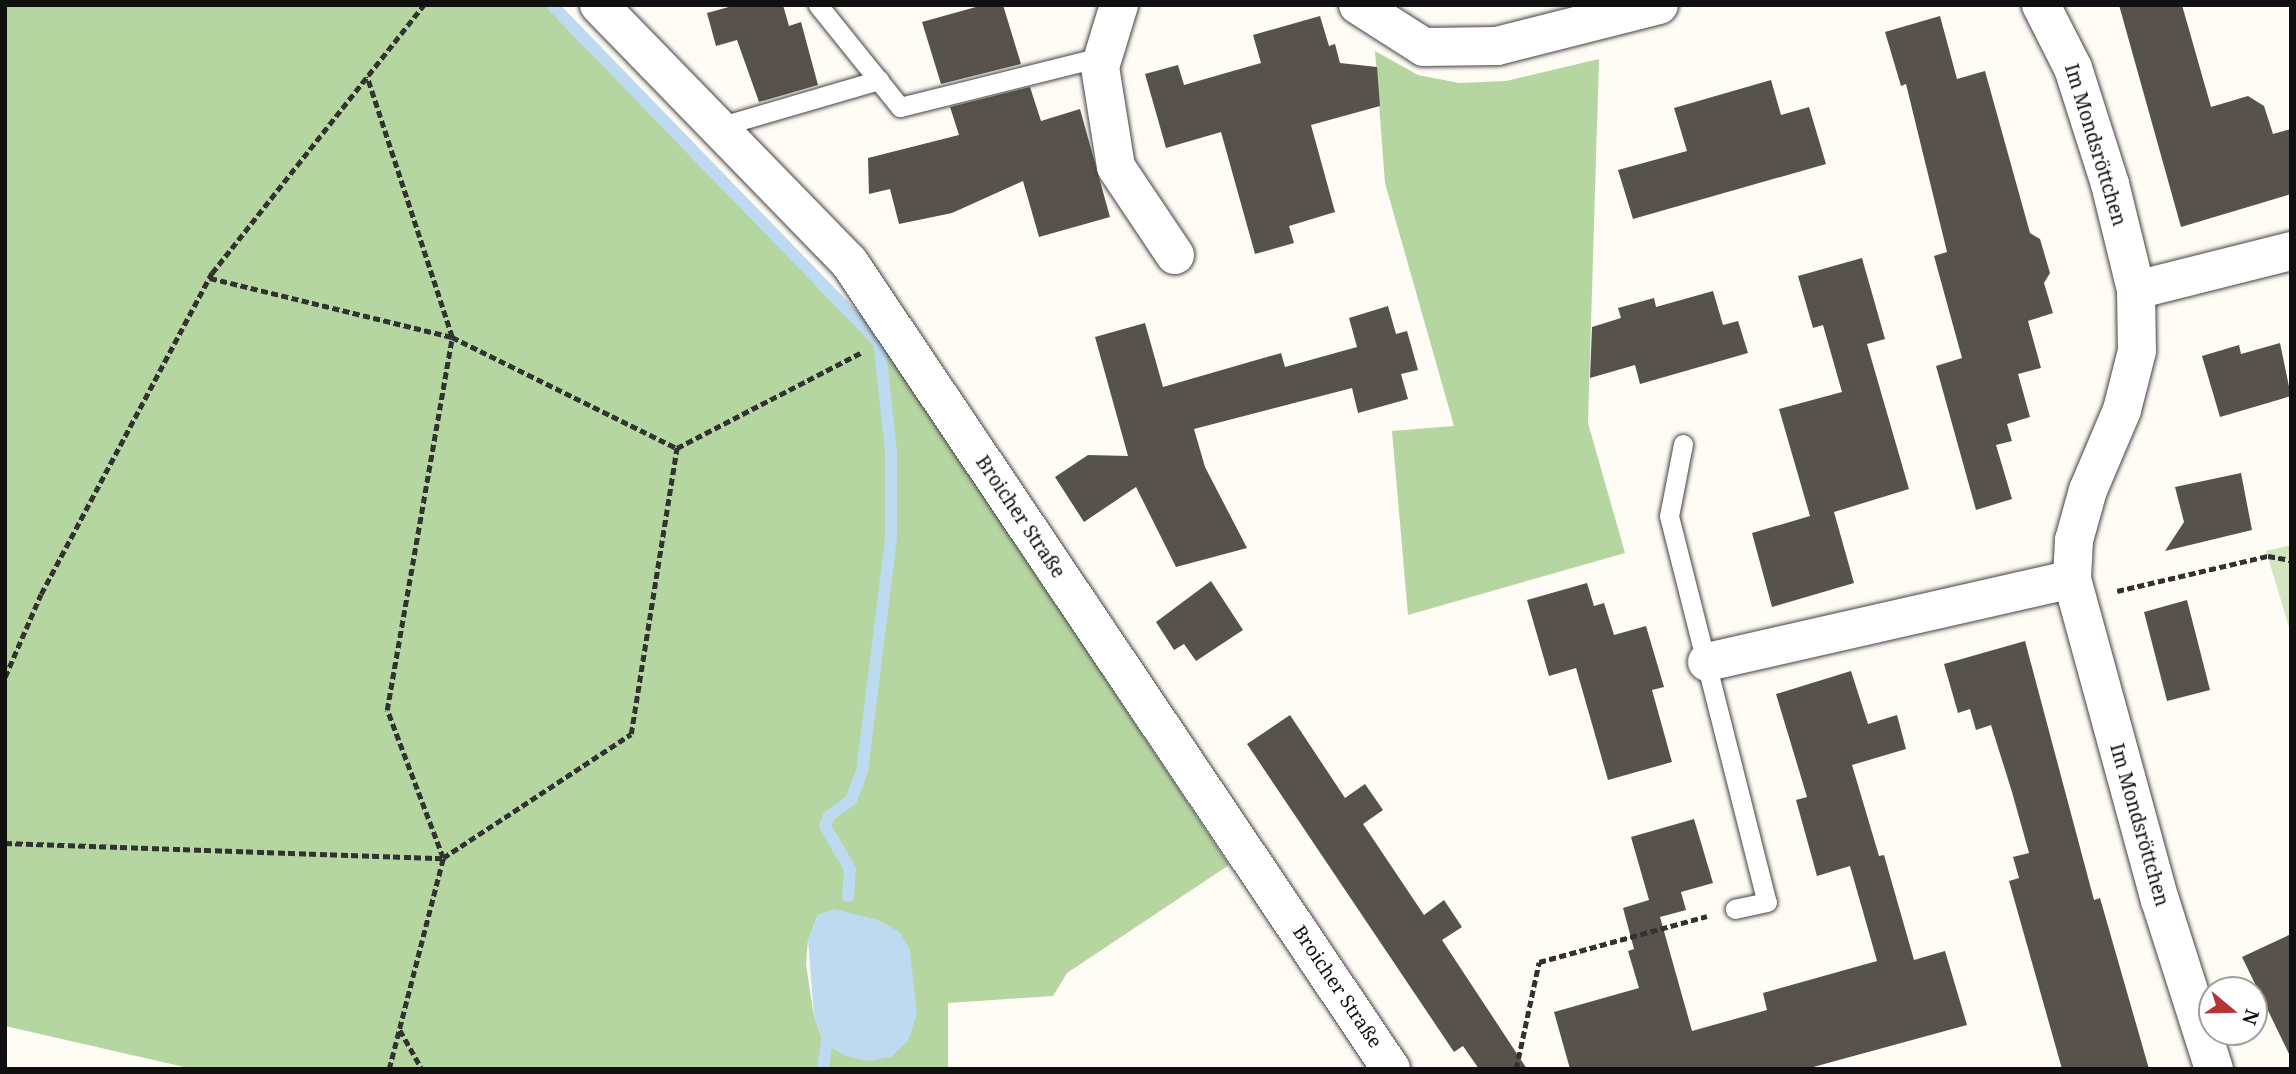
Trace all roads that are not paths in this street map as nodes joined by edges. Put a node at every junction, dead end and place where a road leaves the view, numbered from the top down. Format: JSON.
{"nodes":[{"id":1,"x":599,"y":5,"type":"edge"},
{"id":2,"x":818,"y":5,"type":"edge"},
{"id":3,"x":1119,"y":5,"type":"edge"},
{"id":4,"x":1359,"y":5,"type":"edge"},
{"id":5,"x":1659,"y":5,"type":"edge"},
{"id":6,"x":2041,"y":5,"type":"edge"},
{"id":7,"x":1104,"y":55,"type":"junction"},
{"id":8,"x":878,"y":80,"type":"junction"},
{"id":9,"x":718,"y":128,"type":"junction"},
{"id":10,"x":2291,"y":251,"type":"edge"},
{"id":11,"x":1175,"y":255,"type":"dead end"},
{"id":12,"x":2136,"y":290,"type":"junction"},
{"id":13,"x":1683,"y":444,"type":"dead end"},
{"id":14,"x":2072,"y":579,"type":"junction"},
{"id":15,"x":1707,"y":662,"type":"junction"},
{"id":16,"x":1735,"y":909,"type":"road end"},
{"id":17,"x":1391,"y":1069,"type":"edge"},
{"id":18,"x":2214,"y":1069,"type":"edge"}],
"edges":[{"from":1,"to":9,"type":"street","name":"Broicher Straße"},
{"from":2,"to":8,"type":"lane"},
{"from":3,"to":7,"type":"street"},
{"from":4,"to":5,"type":"street"},
{"from":6,"to":12,"type":"street","name":"Im Mondsröttchen"},
{"from":7,"to":8,"type":"lane"},
{"from":7,"to":11,"type":"street"},
{"from":8,"to":9,"type":"lane"},
{"from":9,"to":17,"type":"street","name":"Broicher Straße"},
{"from":10,"to":12,"type":"street"},
{"from":12,"to":14,"type":"street","name":"Im Mondsröttchen"},
{"from":13,"to":15,"type":"lane"},
{"from":14,"to":15,"type":"street"},
{"from":14,"to":18,"type":"street","name":"Im Mondsröttchen"},
{"from":15,"to":16,"type":"lane"}]}
